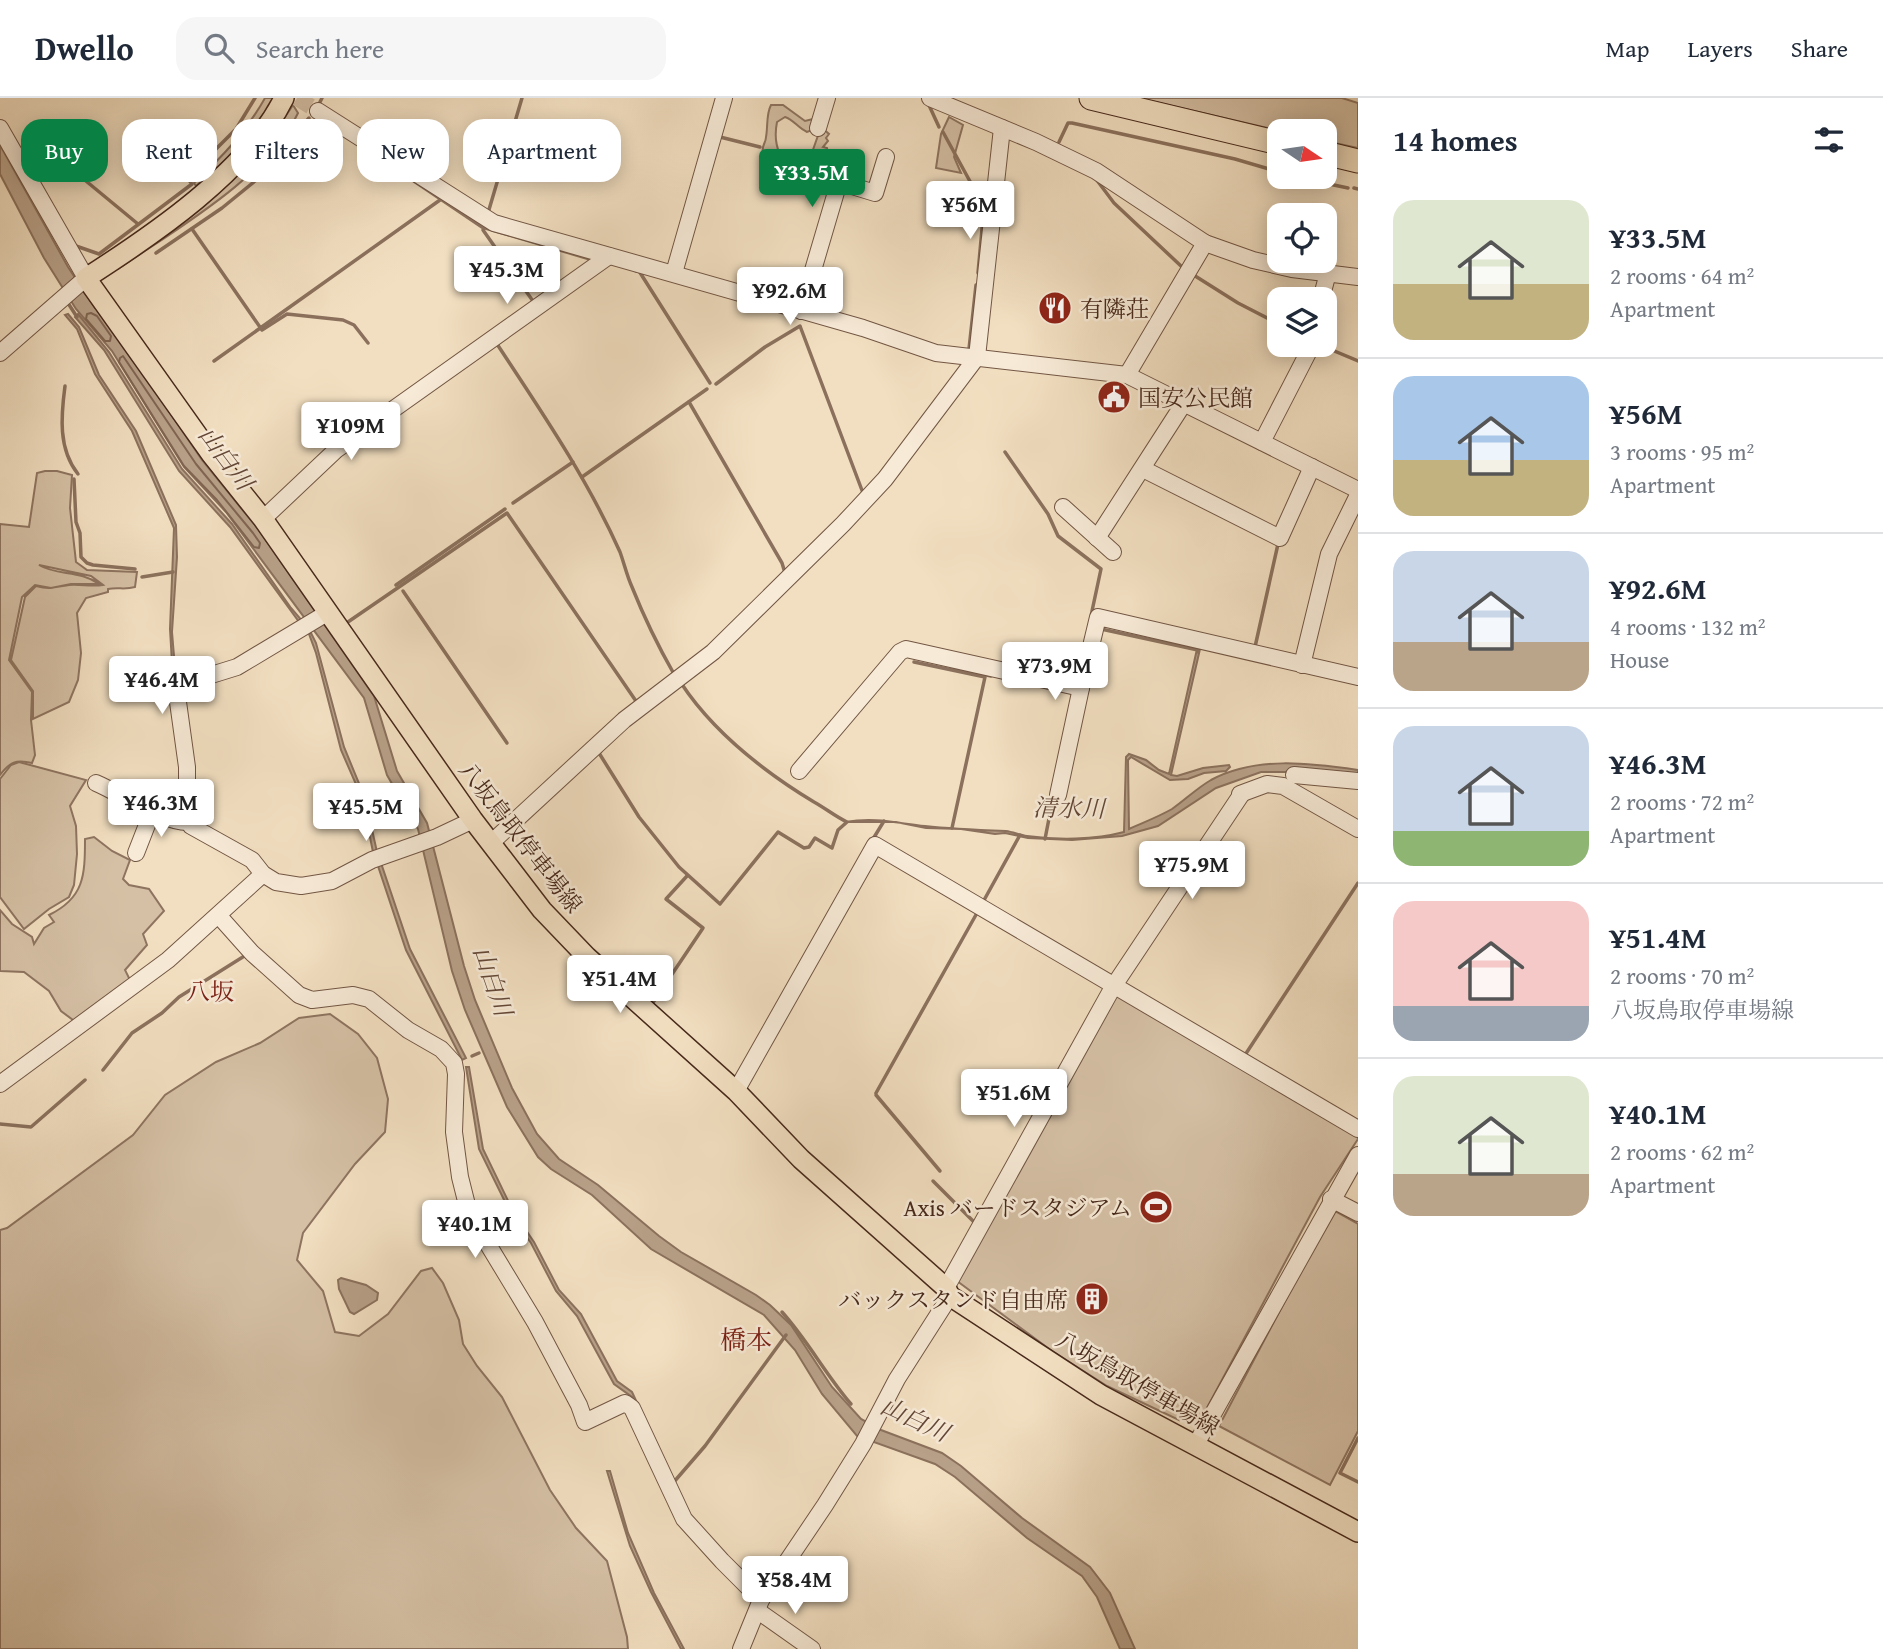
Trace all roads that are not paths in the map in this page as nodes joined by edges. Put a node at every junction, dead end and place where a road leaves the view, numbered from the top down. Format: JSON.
{"nodes":[{"id":1,"x":284,"y":98,"type":"edge"},
{"id":2,"x":724,"y":98,"type":"edge"},
{"id":3,"x":827,"y":98,"type":"edge"},
{"id":4,"x":930,"y":98,"type":"edge"},
{"id":5,"x":1091,"y":98,"type":"edge"},
{"id":6,"x":318,"y":111,"type":"tunnel mouth"},
{"id":7,"x":0,"y":128,"type":"edge"},
{"id":8,"x":818,"y":128,"type":"dead end"},
{"id":9,"x":1002,"y":128,"type":"junction"},
{"id":10,"x":1267,"y":140,"type":"edge"},
{"id":11,"x":1337,"y":156,"type":"edge"},
{"id":12,"x":886,"y":158,"type":"dead end"},
{"id":13,"x":1358,"y":161,"type":"edge"},
{"id":14,"x":1205,"y":243,"type":"junction"},
{"id":15,"x":608,"y":256,"type":"junction"},
{"id":16,"x":1267,"y":263,"type":"edge"},
{"id":17,"x":674,"y":273,"type":"junction"},
{"id":18,"x":1328,"y":273,"type":"joint"},
{"id":19,"x":1358,"y":277,"type":"edge"},
{"id":20,"x":84,"y":280,"type":"junction"},
{"id":21,"x":1324,"y":287,"type":"edge"},
{"id":22,"x":801,"y":312,"type":"junction"},
{"id":23,"x":0,"y":353,"type":"edge"},
{"id":24,"x":977,"y":357,"type":"junction"},
{"id":25,"x":1306,"y":357,"type":"edge"},
{"id":26,"x":1127,"y":375,"type":"junction"},
{"id":27,"x":1184,"y":403,"type":"junction"},
{"id":28,"x":1262,"y":442,"type":"junction"},
{"id":29,"x":1312,"y":467,"type":"junction"},
{"id":30,"x":1143,"y":469,"type":"junction"},
{"id":31,"x":1358,"y":490,"type":"edge"},
{"id":32,"x":1358,"y":495,"type":"edge"},
{"id":33,"x":1063,"y":507,"type":"dead end"},
{"id":34,"x":263,"y":520,"type":"junction"},
{"id":35,"x":1097,"y":538,"type":"junction"},
{"id":36,"x":1113,"y":552,"type":"dead end"},
{"id":37,"x":327,"y":613,"type":"junction"},
{"id":38,"x":1302,"y":665,"type":"junction"},
{"id":39,"x":1358,"y":677,"type":"edge"},
{"id":40,"x":1081,"y":688,"type":"junction"},
{"id":41,"x":799,"y":771,"type":"dead end"},
{"id":42,"x":1294,"y":775,"type":"dead end"},
{"id":43,"x":1358,"y":781,"type":"edge"},
{"id":44,"x":96,"y":783,"type":"dead end"},
{"id":45,"x":1058,"y":795,"type":"dead end"},
{"id":46,"x":152,"y":812,"type":"junction"},
{"id":47,"x":473,"y":820,"type":"junction"},
{"id":48,"x":188,"y":822,"type":"junction"},
{"id":49,"x":1358,"y":829,"type":"edge"},
{"id":50,"x":492,"y":842,"type":"junction"},
{"id":51,"x":136,"y":853,"type":"dead end"},
{"id":52,"x":263,"y":873,"type":"junction"},
{"id":53,"x":219,"y":916,"type":"junction"},
{"id":54,"x":1113,"y":987,"type":"junction"},
{"id":55,"x":0,"y":1084,"type":"edge"},
{"id":56,"x":736,"y":1091,"type":"junction"},
{"id":57,"x":1358,"y":1129,"type":"edge"},
{"id":58,"x":1358,"y":1155,"type":"edge"},
{"id":59,"x":1331,"y":1199,"type":"junction"},
{"id":60,"x":468,"y":1211,"type":"junction"},
{"id":61,"x":1358,"y":1213,"type":"edge"},
{"id":62,"x":437,"y":1225,"type":"dead end"},
{"id":63,"x":948,"y":1292,"type":"junction"},
{"id":64,"x":1195,"y":1446,"type":"junction"},
{"id":65,"x":1358,"y":1532,"type":"edge"},
{"id":66,"x":760,"y":1605,"type":"junction"},
{"id":67,"x":740,"y":1649,"type":"edge"},
{"id":68,"x":812,"y":1649,"type":"edge"}],
"edges":[{"from":1,"to":20,"type":"main road"},
{"from":2,"to":17,"type":"street"},
{"from":3,"to":8,"type":"street"},
{"from":4,"to":9,"type":"street"},
{"from":5,"to":10,"type":"highway"},
{"from":6,"to":15,"type":"street"},
{"from":7,"to":20,"type":"street"},
{"from":9,"to":14,"type":"street"},
{"from":9,"to":24,"type":"street"},
{"from":11,"to":13,"type":"highway"},
{"from":12,"to":22,"type":"street"},
{"from":14,"to":16,"type":"street"},
{"from":14,"to":26,"type":"street"},
{"from":15,"to":17,"type":"street"},
{"from":15,"to":34,"type":"street"},
{"from":17,"to":22,"type":"street"},
{"from":18,"to":19,"type":"street"},
{"from":18,"to":21,"type":"street"},
{"from":20,"to":23,"type":"street"},
{"from":20,"to":34,"type":"main road","name":"八坂鳥取停車場線"},
{"from":22,"to":24,"type":"street"},
{"from":24,"to":26,"type":"street"},
{"from":24,"to":50,"type":"street"},
{"from":25,"to":28,"type":"street"},
{"from":26,"to":27,"type":"street"},
{"from":27,"to":28,"type":"street"},
{"from":27,"to":30,"type":"street"},
{"from":28,"to":29,"type":"street"},
{"from":29,"to":30,"type":"street"},
{"from":29,"to":31,"type":"street"},
{"from":30,"to":35,"type":"street"},
{"from":32,"to":38,"type":"street"},
{"from":33,"to":35,"type":"street"},
{"from":34,"to":37,"type":"main road","name":"八坂鳥取停車場線"},
{"from":35,"to":36,"type":"street"},
{"from":37,"to":47,"type":"main road","name":"八坂鳥取停車場線"},
{"from":37,"to":48,"type":"street"},
{"from":38,"to":39,"type":"street"},
{"from":38,"to":40,"type":"street"},
{"from":40,"to":41,"type":"street"},
{"from":40,"to":45,"type":"street"},
{"from":42,"to":43,"type":"street"},
{"from":44,"to":46,"type":"street"},
{"from":46,"to":48,"type":"street"},
{"from":46,"to":51,"type":"street"},
{"from":47,"to":50,"type":"main road","name":"八坂鳥取停車場線"},
{"from":47,"to":52,"type":"street"},
{"from":48,"to":52,"type":"street"},
{"from":49,"to":54,"type":"street"},
{"from":50,"to":56,"type":"main road","name":"八坂鳥取停車場線"},
{"from":52,"to":53,"type":"street"},
{"from":53,"to":55,"type":"street"},
{"from":53,"to":60,"type":"street"},
{"from":54,"to":56,"type":"street"},
{"from":54,"to":57,"type":"street"},
{"from":54,"to":63,"type":"street"},
{"from":56,"to":63,"type":"main road","name":"八坂鳥取停車場線"},
{"from":58,"to":59,"type":"street"},
{"from":59,"to":61,"type":"street"},
{"from":59,"to":64,"type":"street"},
{"from":60,"to":62,"type":"street"},
{"from":60,"to":66,"type":"street"},
{"from":63,"to":64,"type":"main road","name":"八坂鳥取停車場線"},
{"from":63,"to":66,"type":"street"},
{"from":64,"to":65,"type":"main road","name":"八坂鳥取停車場線"},
{"from":66,"to":67,"type":"street"},
{"from":66,"to":68,"type":"street"}]}
